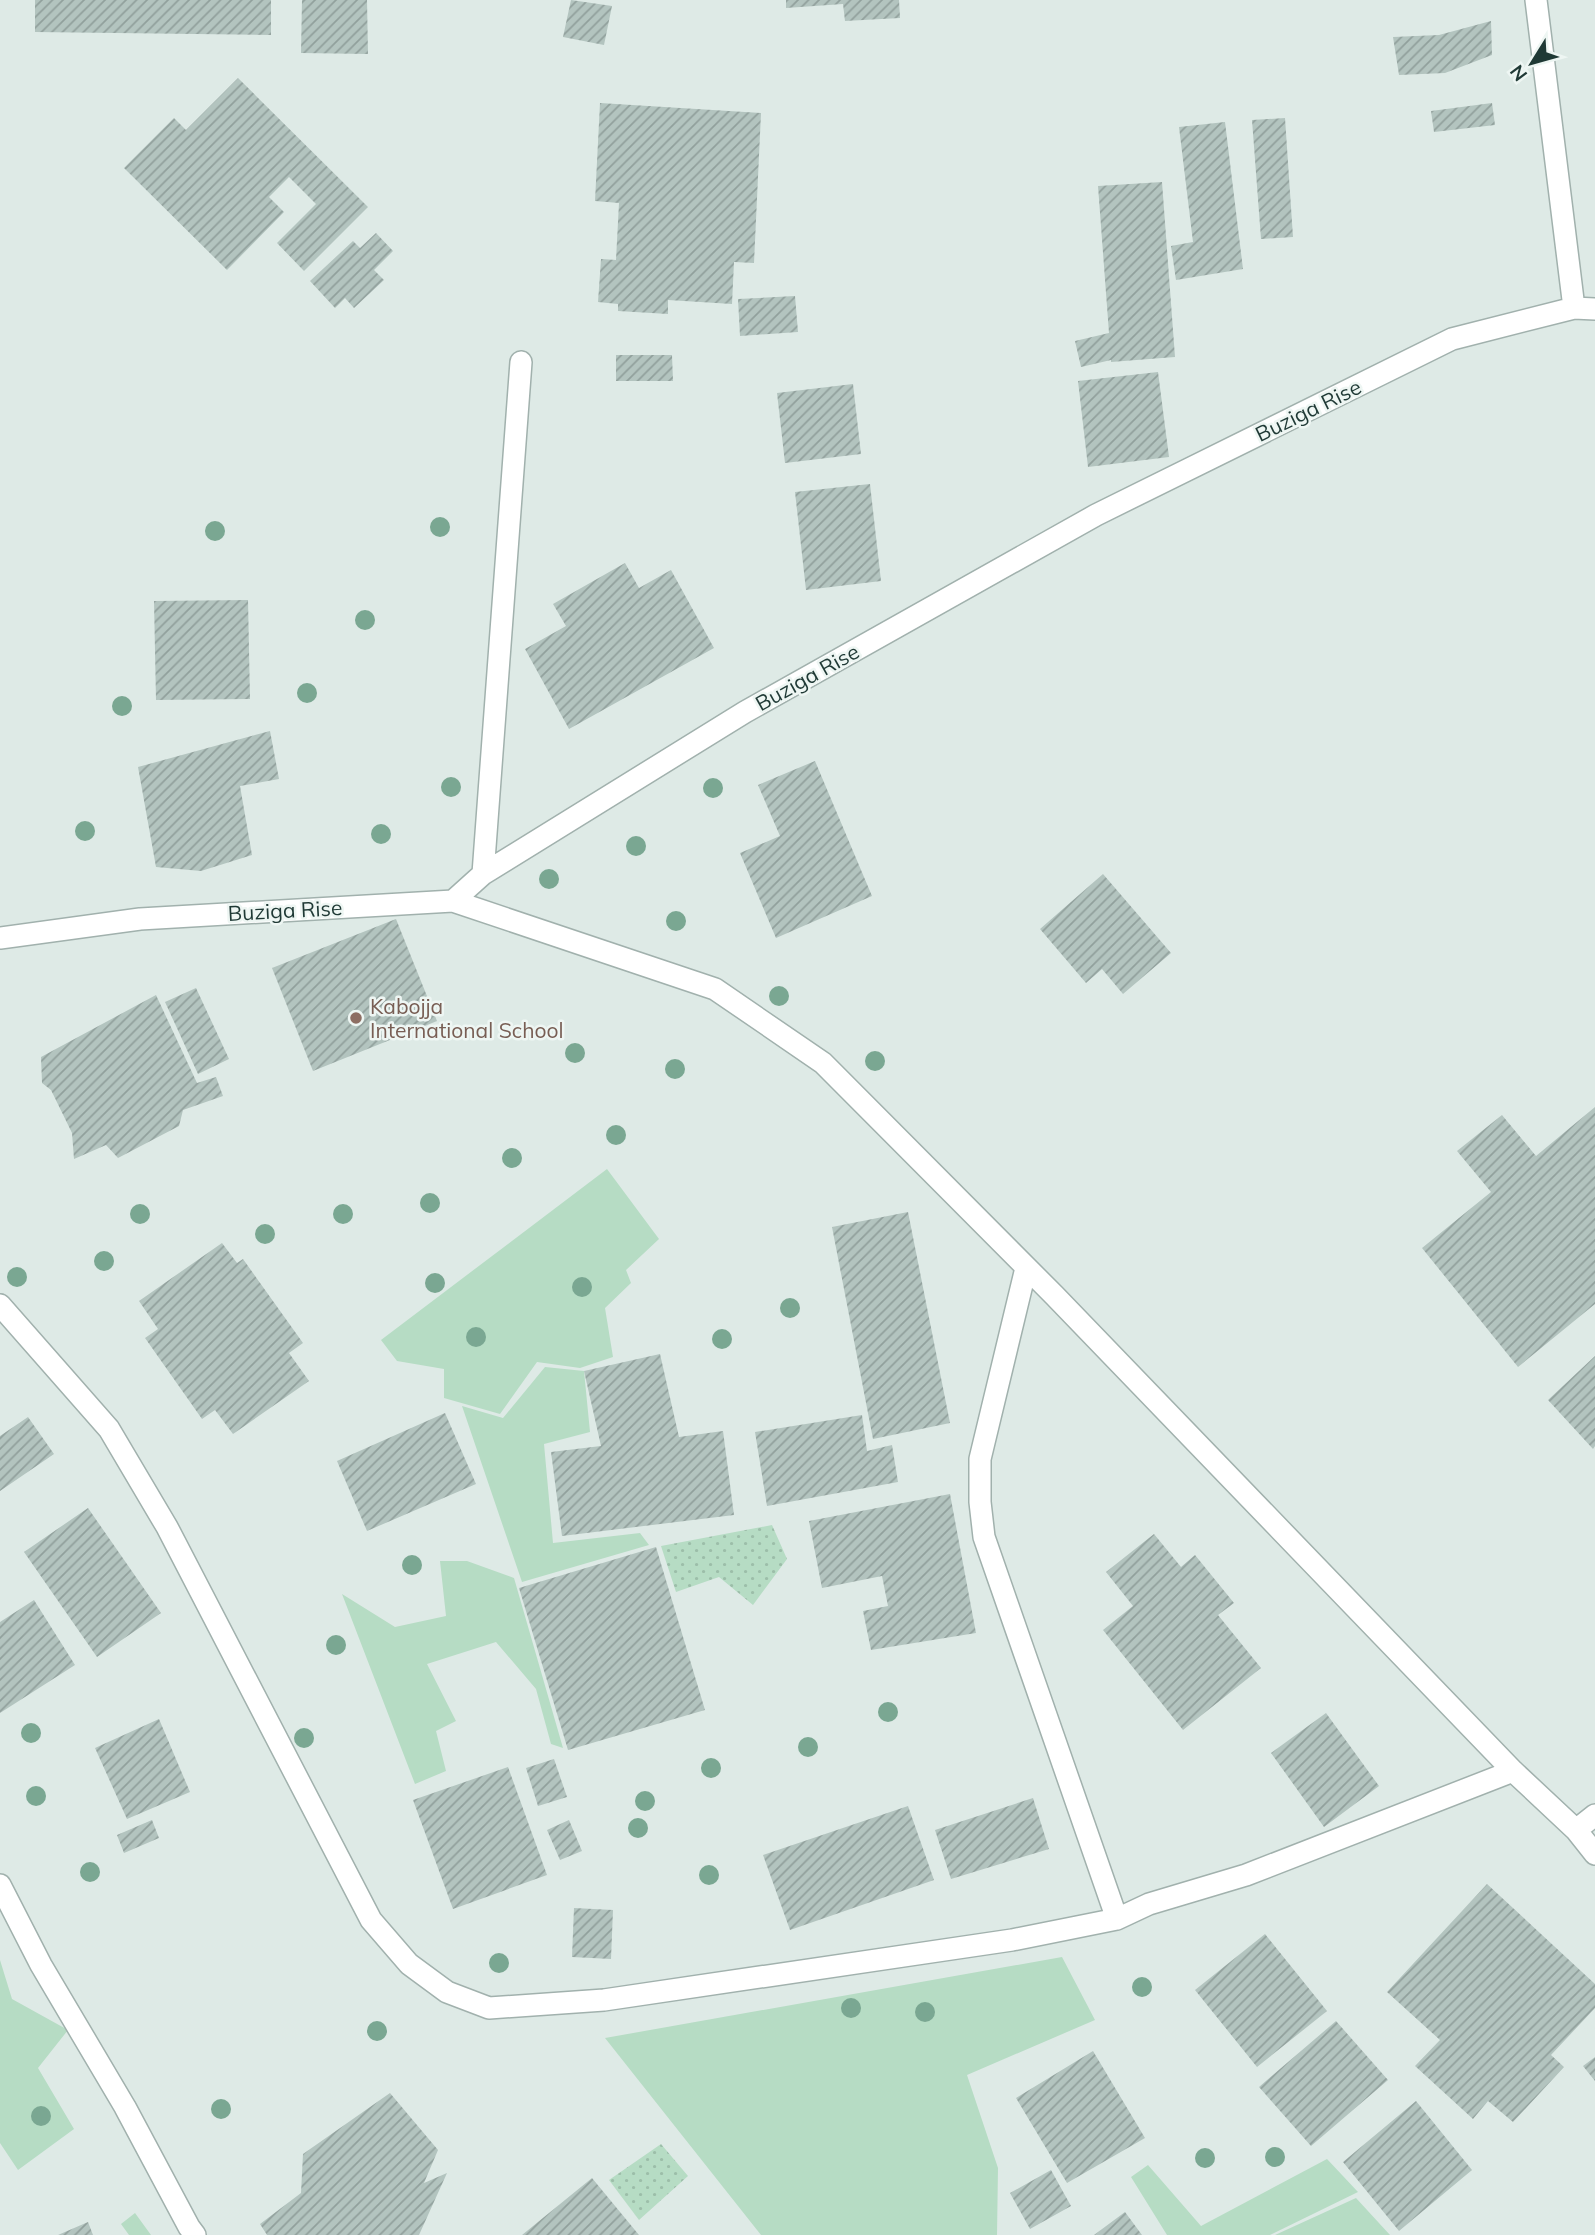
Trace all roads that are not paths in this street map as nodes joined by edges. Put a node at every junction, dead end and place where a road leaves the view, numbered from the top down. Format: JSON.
{"nodes":[{"id":1,"x":1536,"y":0,"type":"edge"},
{"id":2,"x":1584,"y":309,"type":"edge"},
{"id":3,"x":521,"y":362,"type":"dead end"},
{"id":4,"x":482,"y":874,"type":"junction"},
{"id":5,"x":453,"y":901,"type":"junction"},
{"id":6,"x":0,"y":938,"type":"edge"},
{"id":7,"x":1027,"y":1268,"type":"junction"},
{"id":8,"x":0,"y":1305,"type":"edge"},
{"id":9,"x":1513,"y":1772,"type":"junction"},
{"id":10,"x":1595,"y":1815,"type":"edge"},
{"id":11,"x":1576,"y":1830,"type":"junction"},
{"id":12,"x":1595,"y":1854,"type":"edge"},
{"id":13,"x":0,"y":1885,"type":"edge"},
{"id":14,"x":1117,"y":1919,"type":"junction"},
{"id":15,"x":195,"y":2235,"type":"edge"}],
"edges":[{"from":1,"to":2,"type":"street"},
{"from":2,"to":4,"type":"street","name":"Buziga Rise"},
{"from":3,"to":4,"type":"street"},
{"from":4,"to":5,"type":"street","name":"Buziga Rise"},
{"from":5,"to":6,"type":"street","name":"Buziga Rise"},
{"from":5,"to":7,"type":"street"},
{"from":7,"to":9,"type":"street"},
{"from":7,"to":14,"type":"street"},
{"from":8,"to":14,"type":"street"},
{"from":9,"to":11,"type":"street"},
{"from":9,"to":14,"type":"street"},
{"from":10,"to":11,"type":"street"},
{"from":11,"to":12,"type":"street"},
{"from":13,"to":15,"type":"street"}]}
